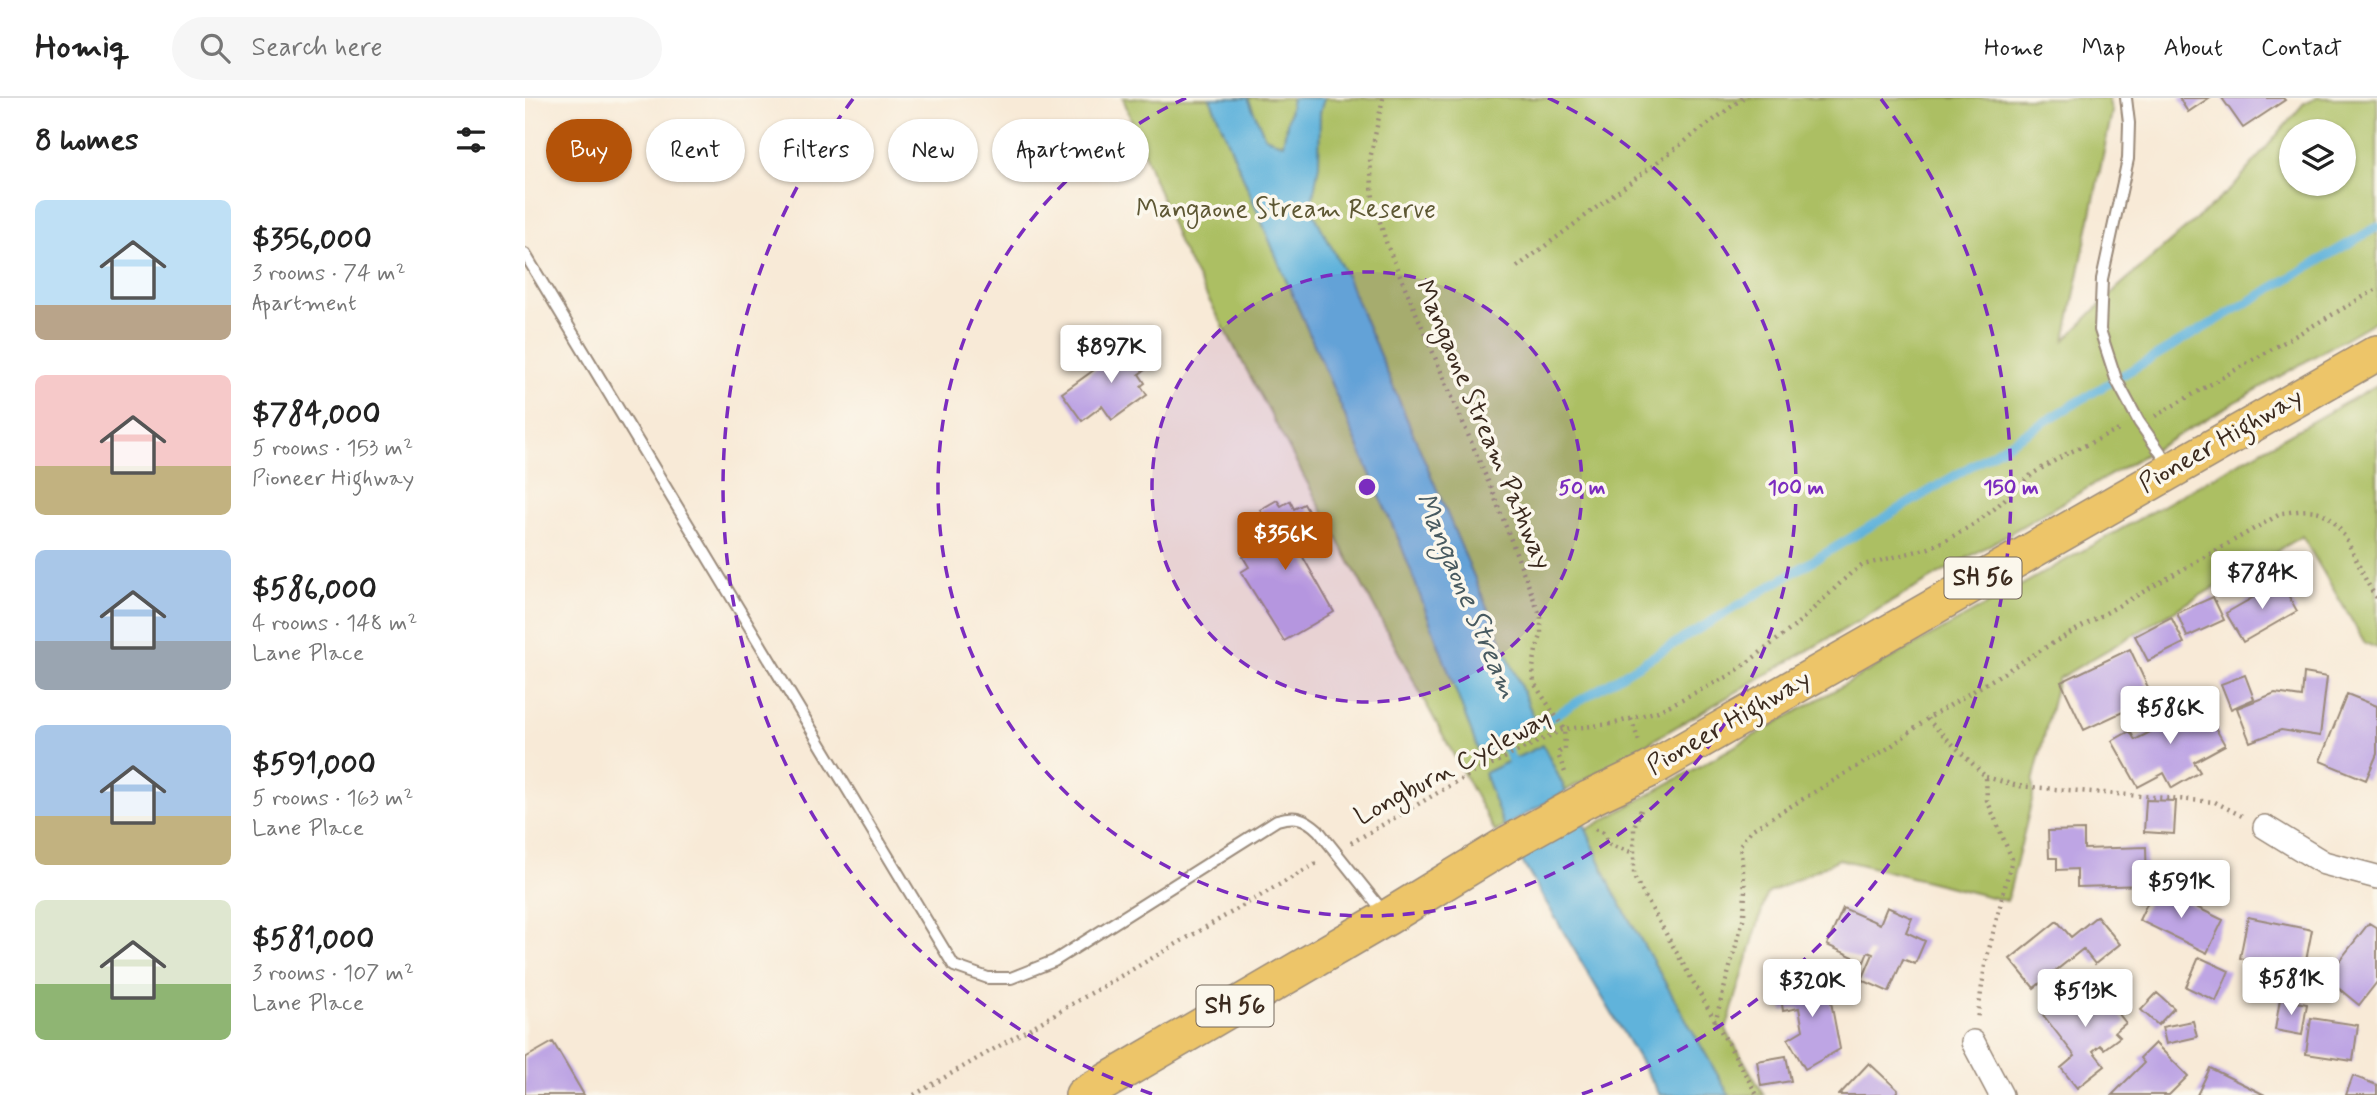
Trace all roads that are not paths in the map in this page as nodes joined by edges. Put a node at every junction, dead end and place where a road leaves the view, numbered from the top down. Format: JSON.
{"nodes":[{"id":1,"x":2126,"y":98,"type":"edge"},
{"id":2,"x":525,"y":254,"type":"edge"},
{"id":3,"x":2377,"y":352,"type":"edge"},
{"id":4,"x":2172,"y":469,"type":"junction"},
{"id":5,"x":2265,"y":827,"type":"road end"},
{"id":6,"x":2377,"y":877,"type":"edge"},
{"id":7,"x":1388,"y":917,"type":"junction"},
{"id":8,"x":1973,"y":1042,"type":"road end"},
{"id":9,"x":1083,"y":1095,"type":"edge"},
{"id":10,"x":2001,"y":1095,"type":"edge"}],
"edges":[{"from":1,"to":4,"type":"lane"},
{"from":2,"to":7,"type":"lane"},
{"from":3,"to":4,"type":"main road","name":"Pioneer Highway","number":"SH 56"},
{"from":4,"to":7,"type":"main road","name":"Pioneer Highway","number":"SH 56","bridge":true},
{"from":5,"to":6,"type":"street"},
{"from":7,"to":9,"type":"main road","name":"Pioneer Highway","number":"SH 56"},
{"from":8,"to":10,"type":"street"}]}
